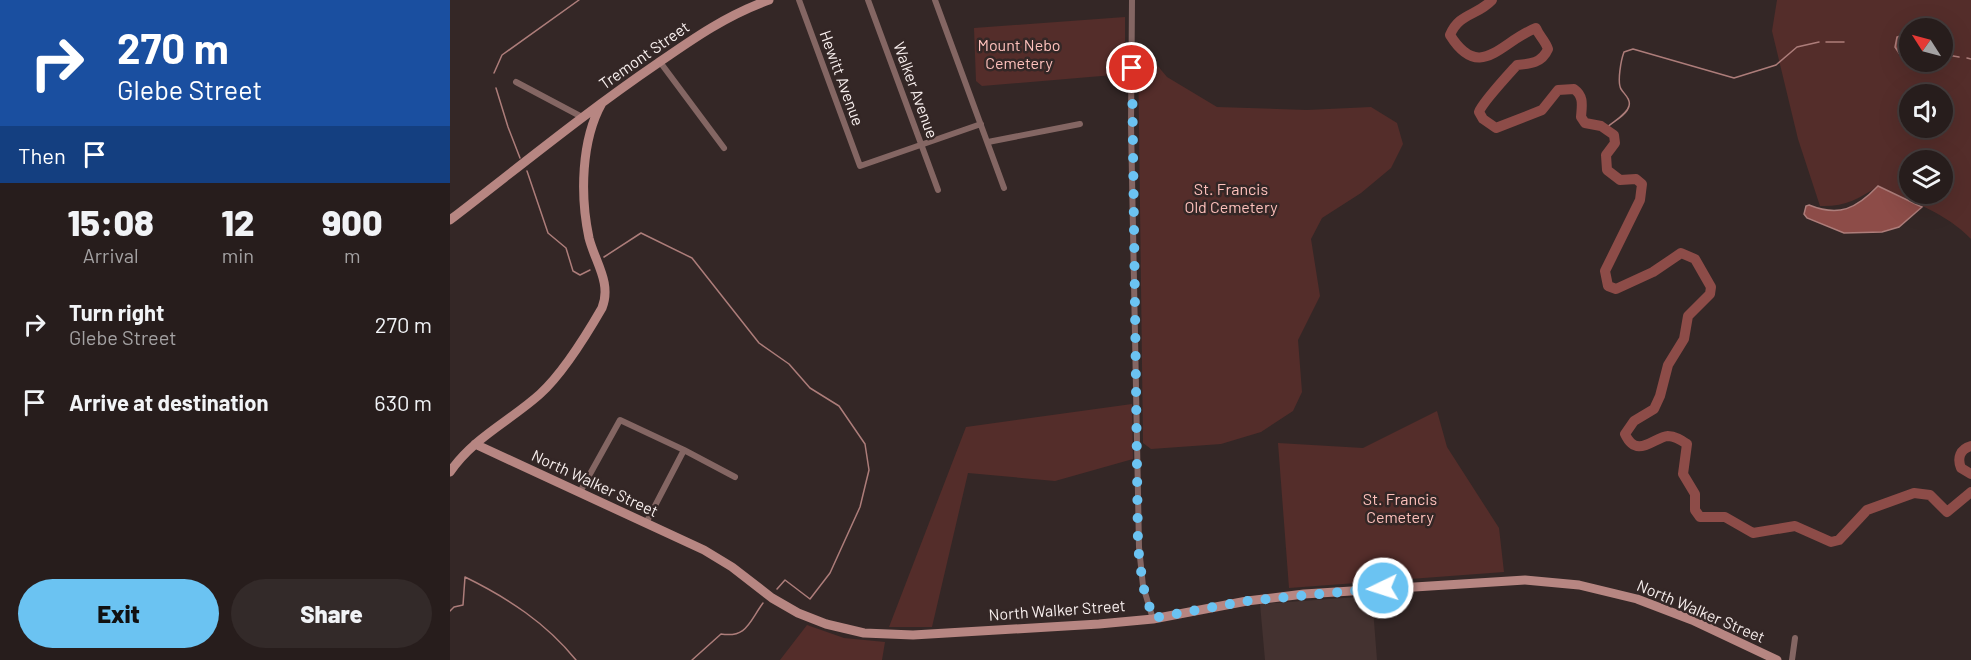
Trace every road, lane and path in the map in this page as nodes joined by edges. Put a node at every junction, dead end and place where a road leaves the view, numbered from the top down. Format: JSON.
{"nodes":[{"id":1,"x":769,"y":0,"type":"edge"},
{"id":2,"x":800,"y":0,"type":"edge"},
{"id":3,"x":868,"y":0,"type":"edge"},
{"id":4,"x":935,"y":0,"type":"edge"},
{"id":5,"x":1132,"y":0,"type":"edge"},
{"id":6,"x":660,"y":62,"type":"junction"},
{"id":7,"x":516,"y":82,"type":"dead end"},
{"id":8,"x":602,"y":103,"type":"junction"},
{"id":9,"x":582,"y":117,"type":"junction"},
{"id":10,"x":981,"y":124,"type":"junction"},
{"id":11,"x":1080,"y":124,"type":"dead end"},
{"id":12,"x":988,"y":142,"type":"junction"},
{"id":13,"x":921,"y":145,"type":"junction"},
{"id":14,"x":724,"y":148,"type":"dead end"},
{"id":15,"x":1005,"y":188,"type":"dead end"},
{"id":16,"x":938,"y":190,"type":"dead end"},
{"id":17,"x":450,"y":220,"type":"edge"},
{"id":18,"x":475,"y":444,"type":"junction"},
{"id":19,"x":684,"y":450,"type":"junction"},
{"id":20,"x":450,"y":472,"type":"edge"},
{"id":21,"x":735,"y":477,"type":"dead end"},
{"id":22,"x":580,"y":492,"type":"junction"},
{"id":23,"x":646,"y":523,"type":"junction"},
{"id":24,"x":1153,"y":618,"type":"junction"},
{"id":25,"x":1795,"y":638,"type":"dead end"},
{"id":26,"x":1778,"y":660,"type":"edge"},
{"id":27,"x":1792,"y":660,"type":"edge"}],
"edges":[{"from":1,"to":6,"type":"main road","name":"Tremont Street"},
{"from":2,"to":13,"type":"street","name":"Hewitt Avenue"},
{"from":3,"to":13,"type":"street","name":"Walker Avenue"},
{"from":4,"to":10,"type":"street"},
{"from":5,"to":24,"type":"street"},
{"from":6,"to":8,"type":"main road","name":"Tremont Street"},
{"from":6,"to":14,"type":"street"},
{"from":7,"to":9,"type":"street"},
{"from":8,"to":9,"type":"main road","name":"Tremont Street"},
{"from":8,"to":18,"type":"main road","name":"Tremont Street"},
{"from":9,"to":17,"type":"main road","name":"Tremont Street"},
{"from":10,"to":12,"type":"street"},
{"from":10,"to":13,"type":"street"},
{"from":11,"to":12,"type":"street"},
{"from":12,"to":15,"type":"street"},
{"from":13,"to":16,"type":"street","name":"Walker Avenue"},
{"from":18,"to":20,"type":"main road","name":"Tremont Street"},
{"from":18,"to":22,"type":"main road","name":"North Walker Street"},
{"from":19,"to":21,"type":"street"},
{"from":19,"to":22,"type":"street"},
{"from":19,"to":23,"type":"street"},
{"from":22,"to":23,"type":"main road","name":"North Walker Street"},
{"from":23,"to":24,"type":"main road","name":"North Walker Street"},
{"from":24,"to":26,"type":"main road","name":"North Walker Street"},
{"from":25,"to":27,"type":"street"}]}
